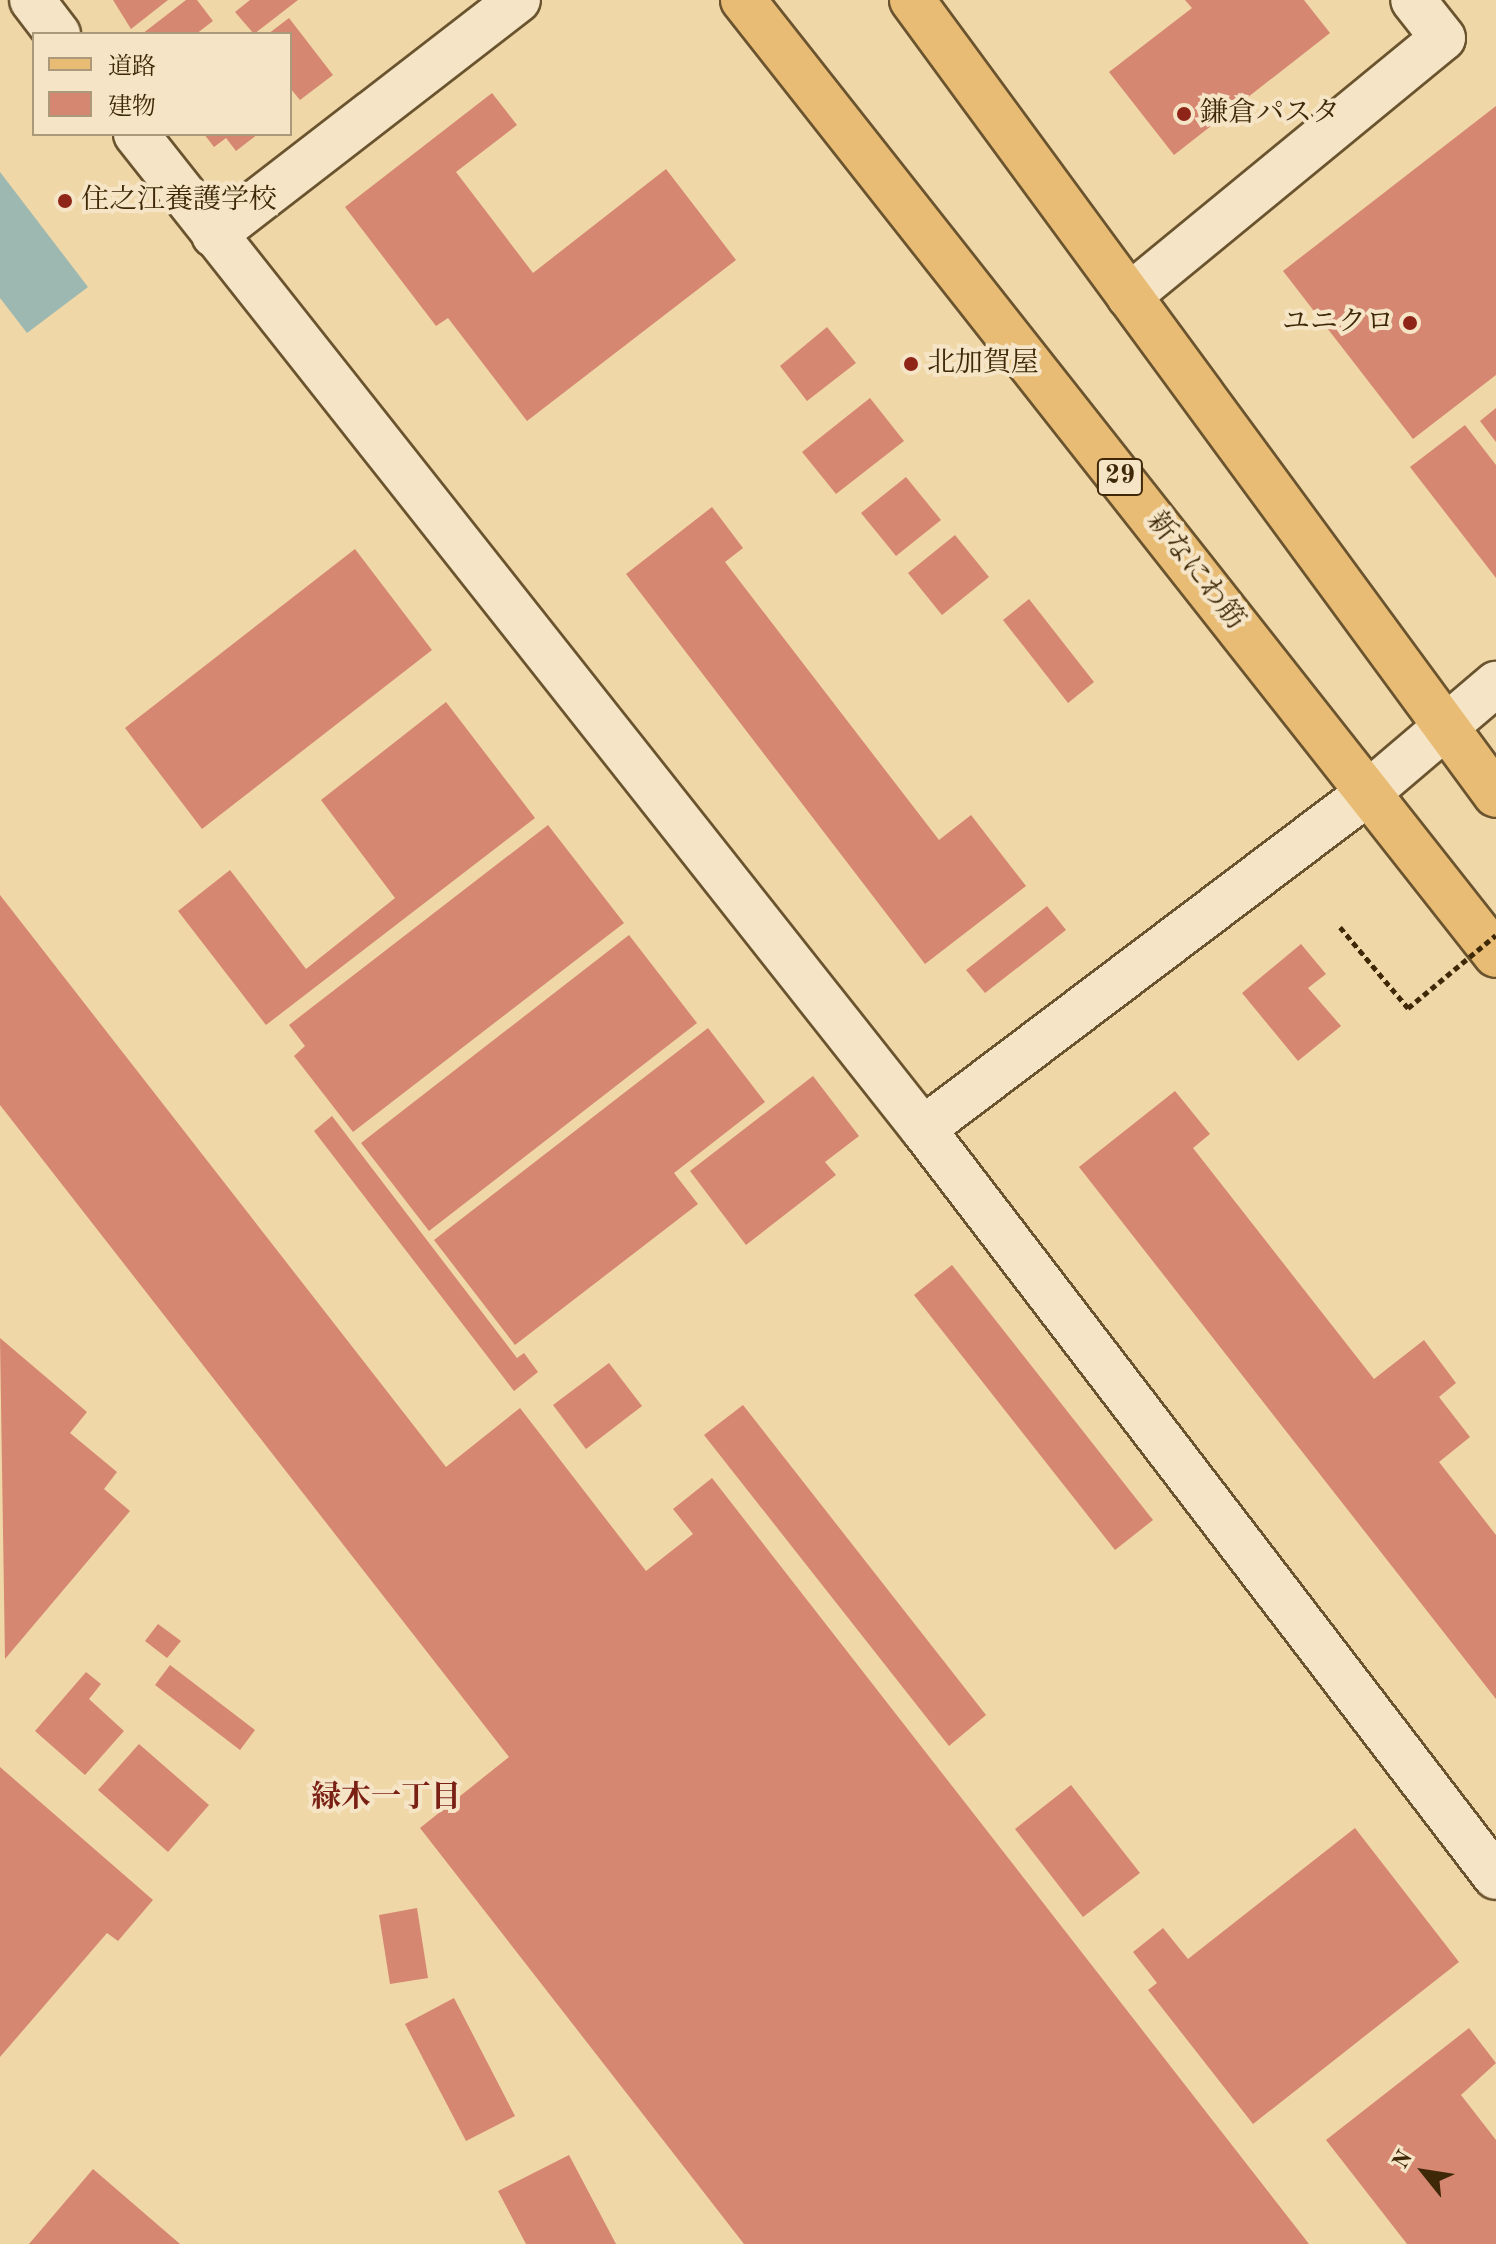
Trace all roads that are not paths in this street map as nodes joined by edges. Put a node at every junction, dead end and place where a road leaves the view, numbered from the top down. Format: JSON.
{"nodes":[{"id":1,"x":32,"y":0,"type":"edge"},
{"id":2,"x":518,"y":0,"type":"edge"},
{"id":3,"x":743,"y":0,"type":"edge"},
{"id":4,"x":1413,"y":0,"type":"edge"},
{"id":5,"x":923,"y":4,"type":"edge"},
{"id":6,"x":56,"y":32,"type":"edge"},
{"id":7,"x":138,"y":136,"type":"edge"},
{"id":8,"x":214,"y":235,"type":"junction"},
{"id":9,"x":1129,"y":296,"type":"junction"},
{"id":10,"x":1496,"y":684,"type":"edge"},
{"id":11,"x":1444,"y":729,"type":"junction"},
{"id":12,"x":1369,"y":792,"type":"junction"},
{"id":13,"x":1496,"y":795,"type":"edge"},
{"id":14,"x":1496,"y":955,"type":"edge"},
{"id":15,"x":923,"y":1129,"type":"junction"},
{"id":16,"x":1496,"y":1877,"type":"edge"}],
"edges":[{"from":1,"to":6,"type":"street"},
{"from":2,"to":8,"type":"street"},
{"from":3,"to":12,"type":"main road","name":"新なにわ筋","number":"29"},
{"from":4,"to":9,"type":"street"},
{"from":5,"to":9,"type":"main road"},
{"from":7,"to":8,"type":"street"},
{"from":8,"to":15,"type":"street"},
{"from":9,"to":11,"type":"main road"},
{"from":10,"to":11,"type":"street"},
{"from":11,"to":12,"type":"street"},
{"from":11,"to":13,"type":"main road"},
{"from":12,"to":14,"type":"main road","name":"新なにわ筋","number":"29"},
{"from":12,"to":15,"type":"street"},
{"from":15,"to":16,"type":"street"}]}
